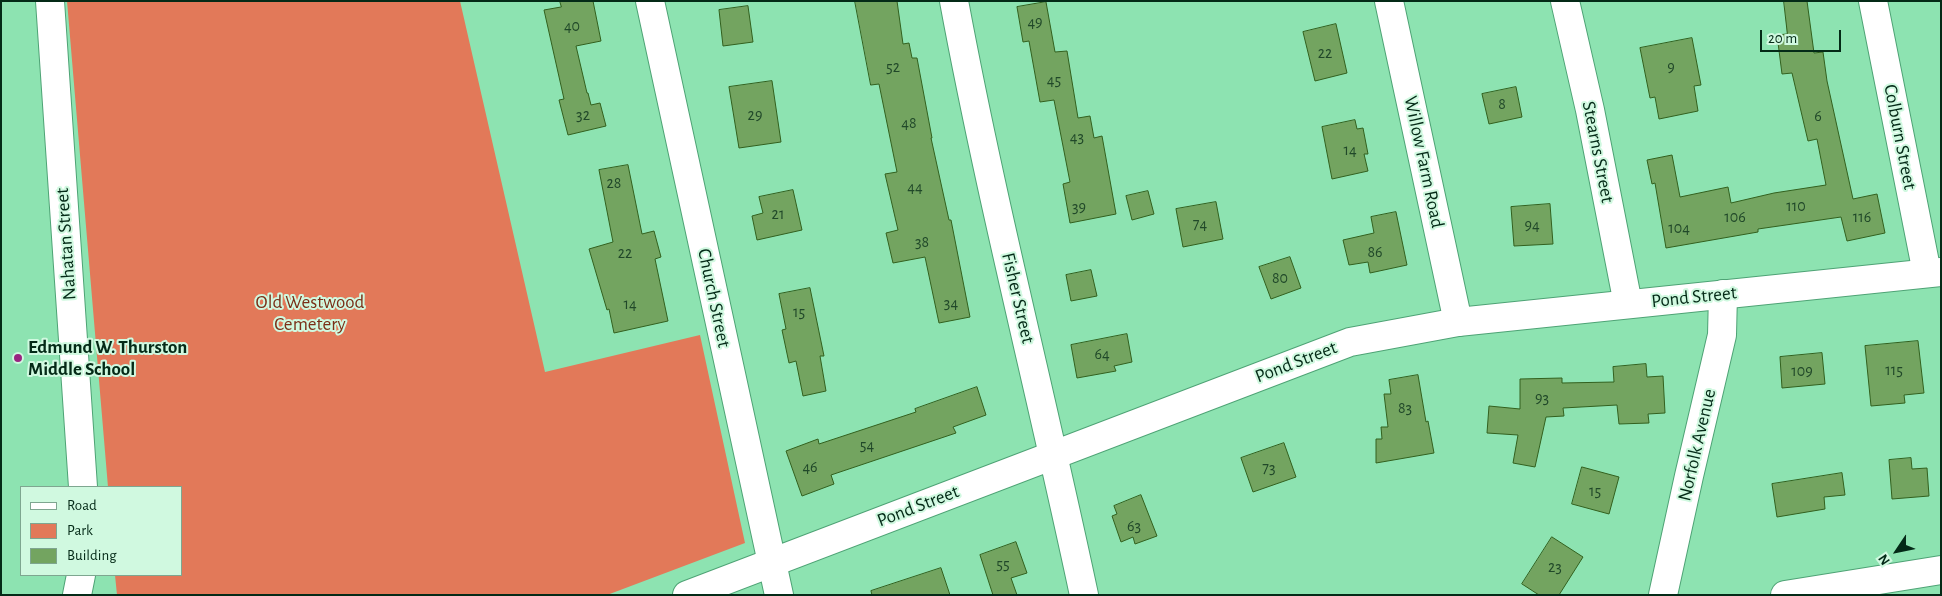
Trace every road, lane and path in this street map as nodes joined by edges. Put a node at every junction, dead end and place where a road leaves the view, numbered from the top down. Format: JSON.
{"nodes":[{"id":1,"x":50,"y":1,"type":"edge"},
{"id":2,"x":650,"y":1,"type":"edge"},
{"id":3,"x":954,"y":1,"type":"edge"},
{"id":4,"x":1389,"y":1,"type":"edge"},
{"id":5,"x":1565,"y":1,"type":"edge"},
{"id":6,"x":1873,"y":1,"type":"edge"},
{"id":7,"x":1934,"y":272,"type":"edge"},
{"id":8,"x":1723,"y":294,"type":"junction"},
{"id":9,"x":1628,"y":304,"type":"junction"},
{"id":10,"x":1458,"y":322,"type":"junction"},
{"id":11,"x":1054,"y":454,"type":"junction"},
{"id":12,"x":83,"y":486,"type":"edge"},
{"id":13,"x":771,"y":562,"type":"junction"},
{"id":14,"x":1941,"y":570,"type":"edge"},
{"id":15,"x":81,"y":576,"type":"edge"},
{"id":16,"x":86,"y":576,"type":"edge"},
{"id":17,"x":77,"y":595,"type":"edge"},
{"id":18,"x":88,"y":595,"type":"edge"},
{"id":19,"x":687,"y":595,"type":"edge"},
{"id":20,"x":779,"y":595,"type":"edge"},
{"id":21,"x":1084,"y":595,"type":"edge"},
{"id":22,"x":1663,"y":595,"type":"edge"},
{"id":23,"x":1786,"y":595,"type":"edge"}],
"edges":[{"from":1,"to":12,"type":"street","name":"Nahatan Street"},
{"from":2,"to":13,"type":"street","name":"Church Street"},
{"from":3,"to":11,"type":"street","name":"Fisher Street"},
{"from":4,"to":10,"type":"street","name":"Willow Farm Road"},
{"from":5,"to":9,"type":"street","name":"Stearns Street"},
{"from":6,"to":7,"type":"street","name":"Colburn Street"},
{"from":7,"to":8,"type":"street","name":"Pond Street"},
{"from":8,"to":9,"type":"street","name":"Pond Street"},
{"from":8,"to":22,"type":"street","name":"Norfolk Avenue"},
{"from":9,"to":10,"type":"street","name":"Pond Street"},
{"from":10,"to":11,"type":"street","name":"Pond Street"},
{"from":11,"to":13,"type":"street","name":"Pond Street"},
{"from":11,"to":21,"type":"street","name":"Fisher Street"},
{"from":13,"to":19,"type":"street","name":"Pond Street"},
{"from":13,"to":20,"type":"street","name":"Church Street"},
{"from":14,"to":23,"type":"street"},
{"from":15,"to":17,"type":"street"},
{"from":16,"to":18,"type":"street"}]}
